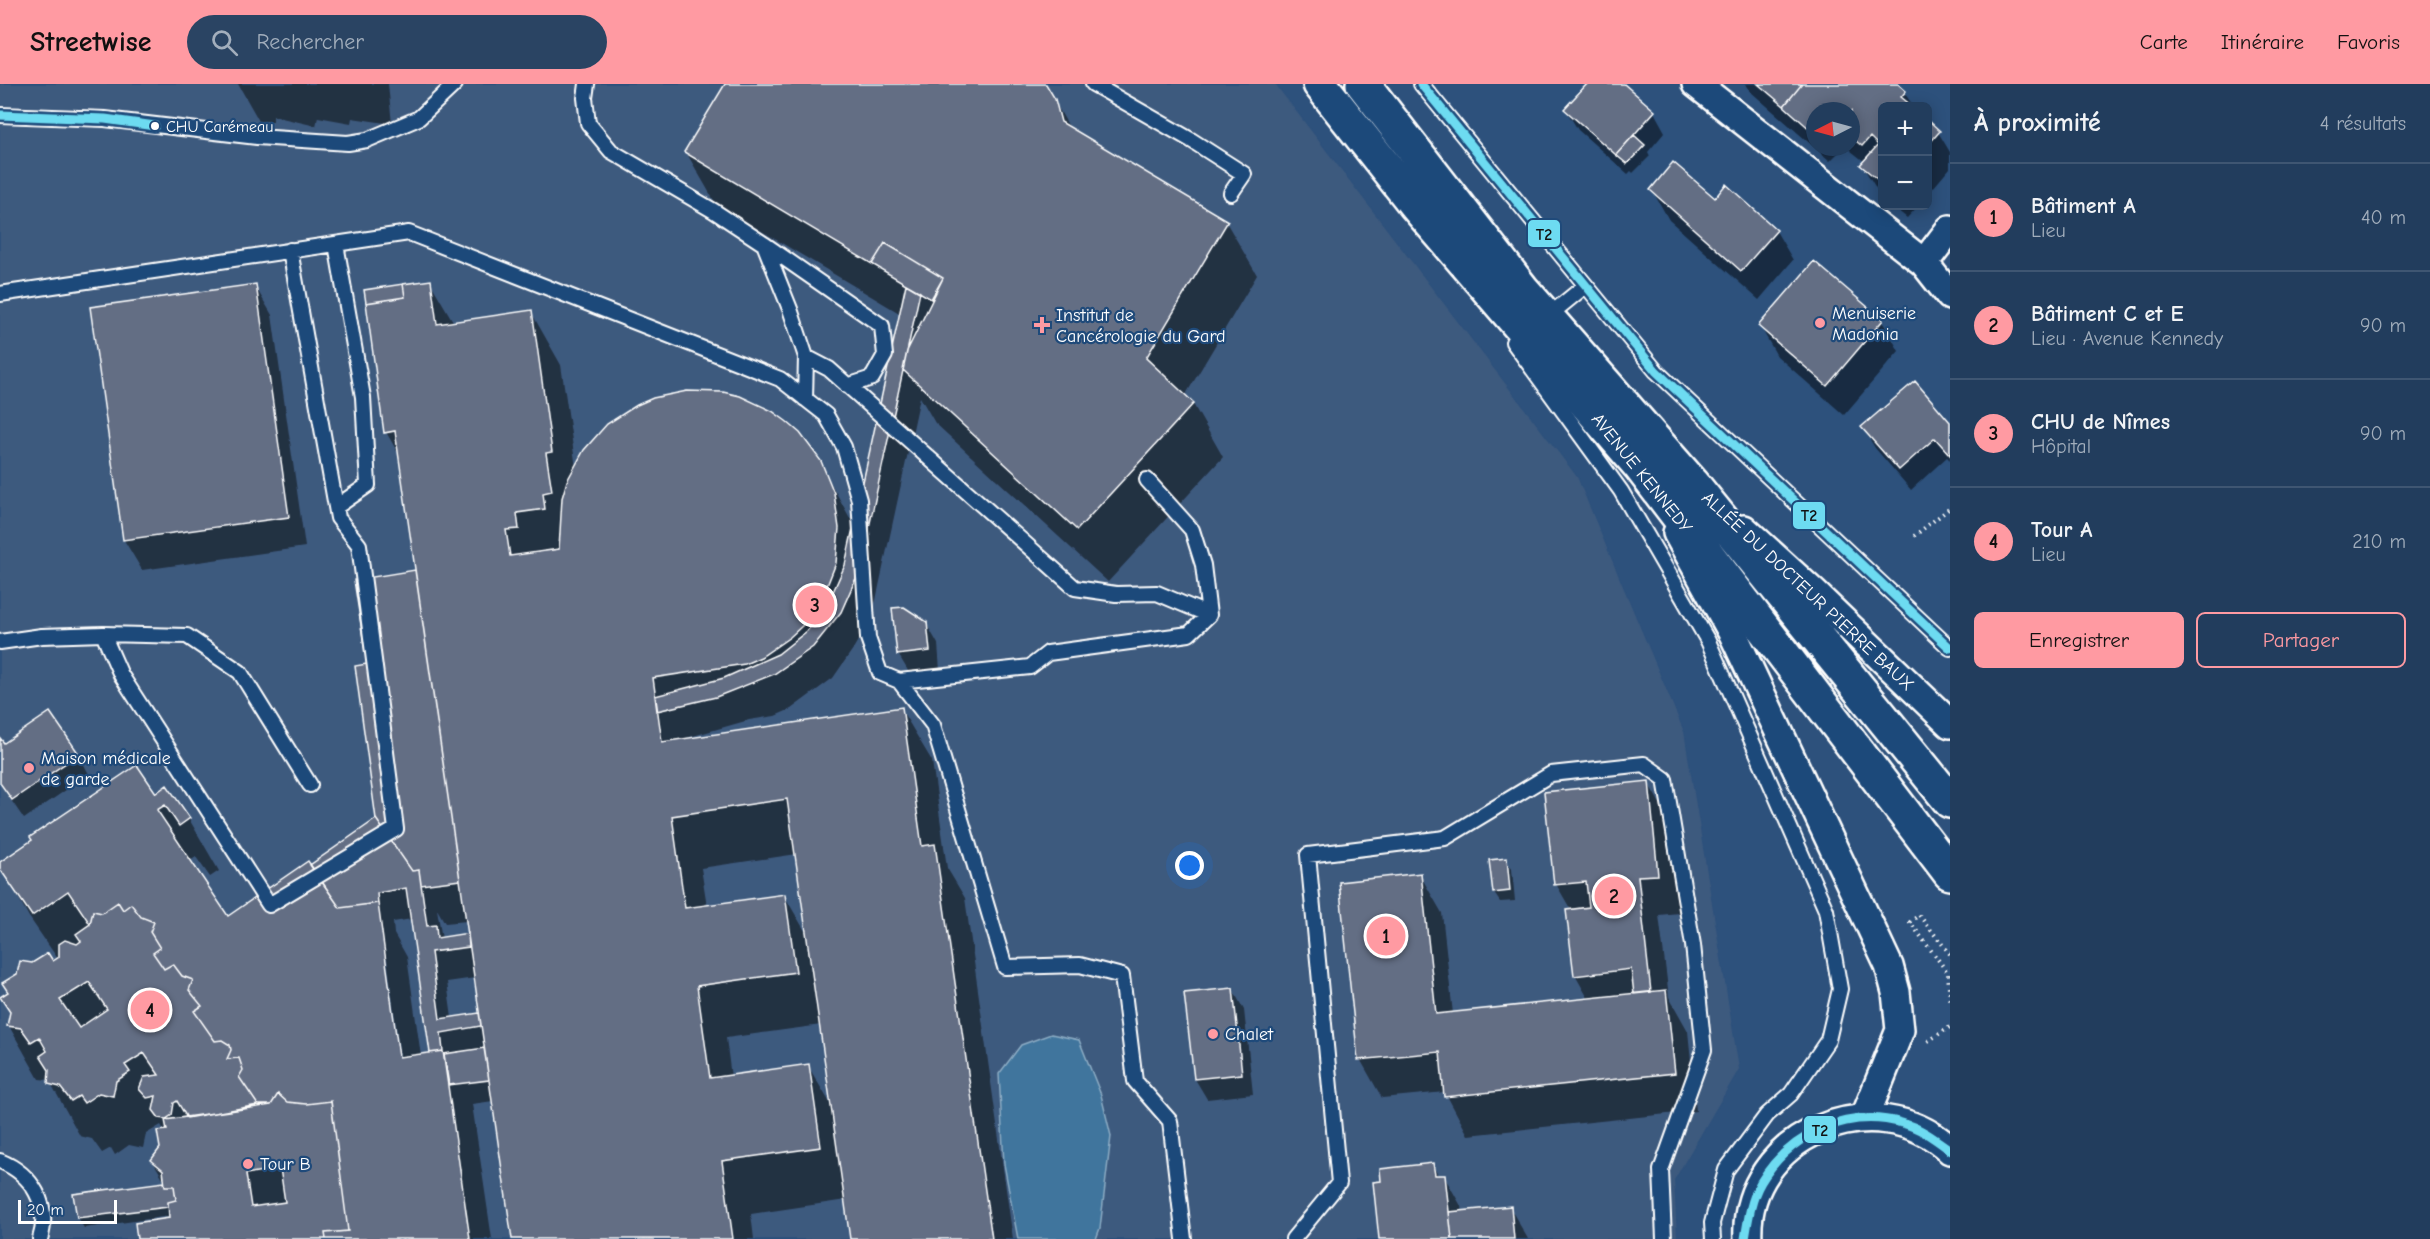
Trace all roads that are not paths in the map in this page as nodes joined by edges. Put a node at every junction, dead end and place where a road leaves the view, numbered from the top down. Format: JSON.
{"nodes":[{"id":1,"x":455,"y":84,"type":"edge"},
{"id":2,"x":587,"y":84,"type":"edge"},
{"id":3,"x":1093,"y":84,"type":"edge"},
{"id":4,"x":1320,"y":84,"type":"edge"},
{"id":5,"x":1363,"y":84,"type":"edge"},
{"id":6,"x":1421,"y":84,"type":"edge"},
{"id":7,"x":1696,"y":84,"type":"edge"},
{"id":8,"x":0,"y":115,"type":"edge"},
{"id":9,"x":1231,"y":193,"type":"dead end"},
{"id":10,"x":1414,"y":203,"type":"junction"},
{"id":11,"x":1950,"y":228,"type":"edge"},
{"id":12,"x":336,"y":244,"type":"junction"},
{"id":13,"x":764,"y":244,"type":"junction"},
{"id":14,"x":290,"y":250,"type":"junction"},
{"id":15,"x":1924,"y":263,"type":"junction"},
{"id":16,"x":1585,"y":286,"type":"junction"},
{"id":17,"x":0,"y":294,"type":"edge"},
{"id":18,"x":1950,"y":296,"type":"edge"},
{"id":19,"x":1547,"y":318,"type":"junction"},
{"id":20,"x":806,"y":357,"type":"junction"},
{"id":21,"x":847,"y":386,"type":"junction"},
{"id":22,"x":805,"y":399,"type":"junction"},
{"id":23,"x":1640,"y":466,"type":"junction"},
{"id":24,"x":1146,"y":480,"type":"dead end"},
{"id":25,"x":1692,"y":483,"type":"junction"},
{"id":26,"x":336,"y":507,"type":"junction"},
{"id":27,"x":1209,"y":615,"type":"junction"},
{"id":28,"x":103,"y":634,"type":"junction"},
{"id":29,"x":0,"y":642,"type":"edge"},
{"id":30,"x":1950,"y":648,"type":"edge"},
{"id":31,"x":899,"y":681,"type":"junction"},
{"id":32,"x":1950,"y":724,"type":"edge"},
{"id":33,"x":310,"y":785,"type":"dead end"},
{"id":34,"x":1950,"y":801,"type":"edge"},
{"id":35,"x":1950,"y":873,"type":"edge"},
{"id":36,"x":1865,"y":1117,"type":"junction"},
{"id":37,"x":1950,"y":1150,"type":"edge"},
{"id":38,"x":0,"y":1161,"type":"edge"},
{"id":39,"x":1747,"y":1233,"type":"edge"},
{"id":40,"x":40,"y":1239,"type":"edge"},
{"id":41,"x":1184,"y":1239,"type":"edge"},
{"id":42,"x":1293,"y":1239,"type":"edge"},
{"id":43,"x":1664,"y":1239,"type":"edge"},
{"id":44,"x":1713,"y":1239,"type":"edge"}],
"edges":[{"from":1,"to":8,"type":"lane"},
{"from":2,"to":13,"type":"lane"},
{"from":3,"to":9,"type":"lane"},
{"from":4,"to":10,"type":"main road","name":"AVENUE KENNEDY"},
{"from":5,"to":19,"type":"main road","name":"AVENUE KENNEDY"},
{"from":6,"to":16,"type":"lane"},
{"from":7,"to":15,"type":"street"},
{"from":10,"to":23,"type":"main road","name":"AVENUE KENNEDY"},
{"from":10,"to":44,"type":"lane"},
{"from":11,"to":15,"type":"street"},
{"from":12,"to":14,"type":"lane"},
{"from":12,"to":22,"type":"lane"},
{"from":12,"to":26,"type":"lane"},
{"from":13,"to":20,"type":"lane"},
{"from":13,"to":21,"type":"lane"},
{"from":14,"to":17,"type":"lane"},
{"from":14,"to":26,"type":"lane"},
{"from":15,"to":18,"type":"street"},
{"from":16,"to":19,"type":"lane"},
{"from":16,"to":30,"type":"lane"},
{"from":19,"to":25,"type":"main road","name":"AVENUE KENNEDY"},
{"from":20,"to":21,"type":"lane"},
{"from":20,"to":22,"type":"lane"},
{"from":21,"to":27,"type":"lane"},
{"from":22,"to":31,"type":"lane"},
{"from":23,"to":35,"type":"main road","name":"AVENUE KENNEDY"},
{"from":23,"to":36,"type":"street"},
{"from":24,"to":27,"type":"lane"},
{"from":25,"to":32,"type":"street","name":"ALLÉE DU DOCTEUR PIERRE BAUX"},
{"from":25,"to":34,"type":"main road","name":"AVENUE KENNEDY"},
{"from":26,"to":28,"type":"lane"},
{"from":27,"to":31,"type":"lane"},
{"from":28,"to":29,"type":"lane"},
{"from":28,"to":33,"type":"lane"},
{"from":31,"to":41,"type":"lane"},
{"from":36,"to":37,"type":"street"},
{"from":36,"to":39,"type":"street"},
{"from":38,"to":40,"type":"lane"},
{"from":42,"to":43,"type":"lane"}]}
